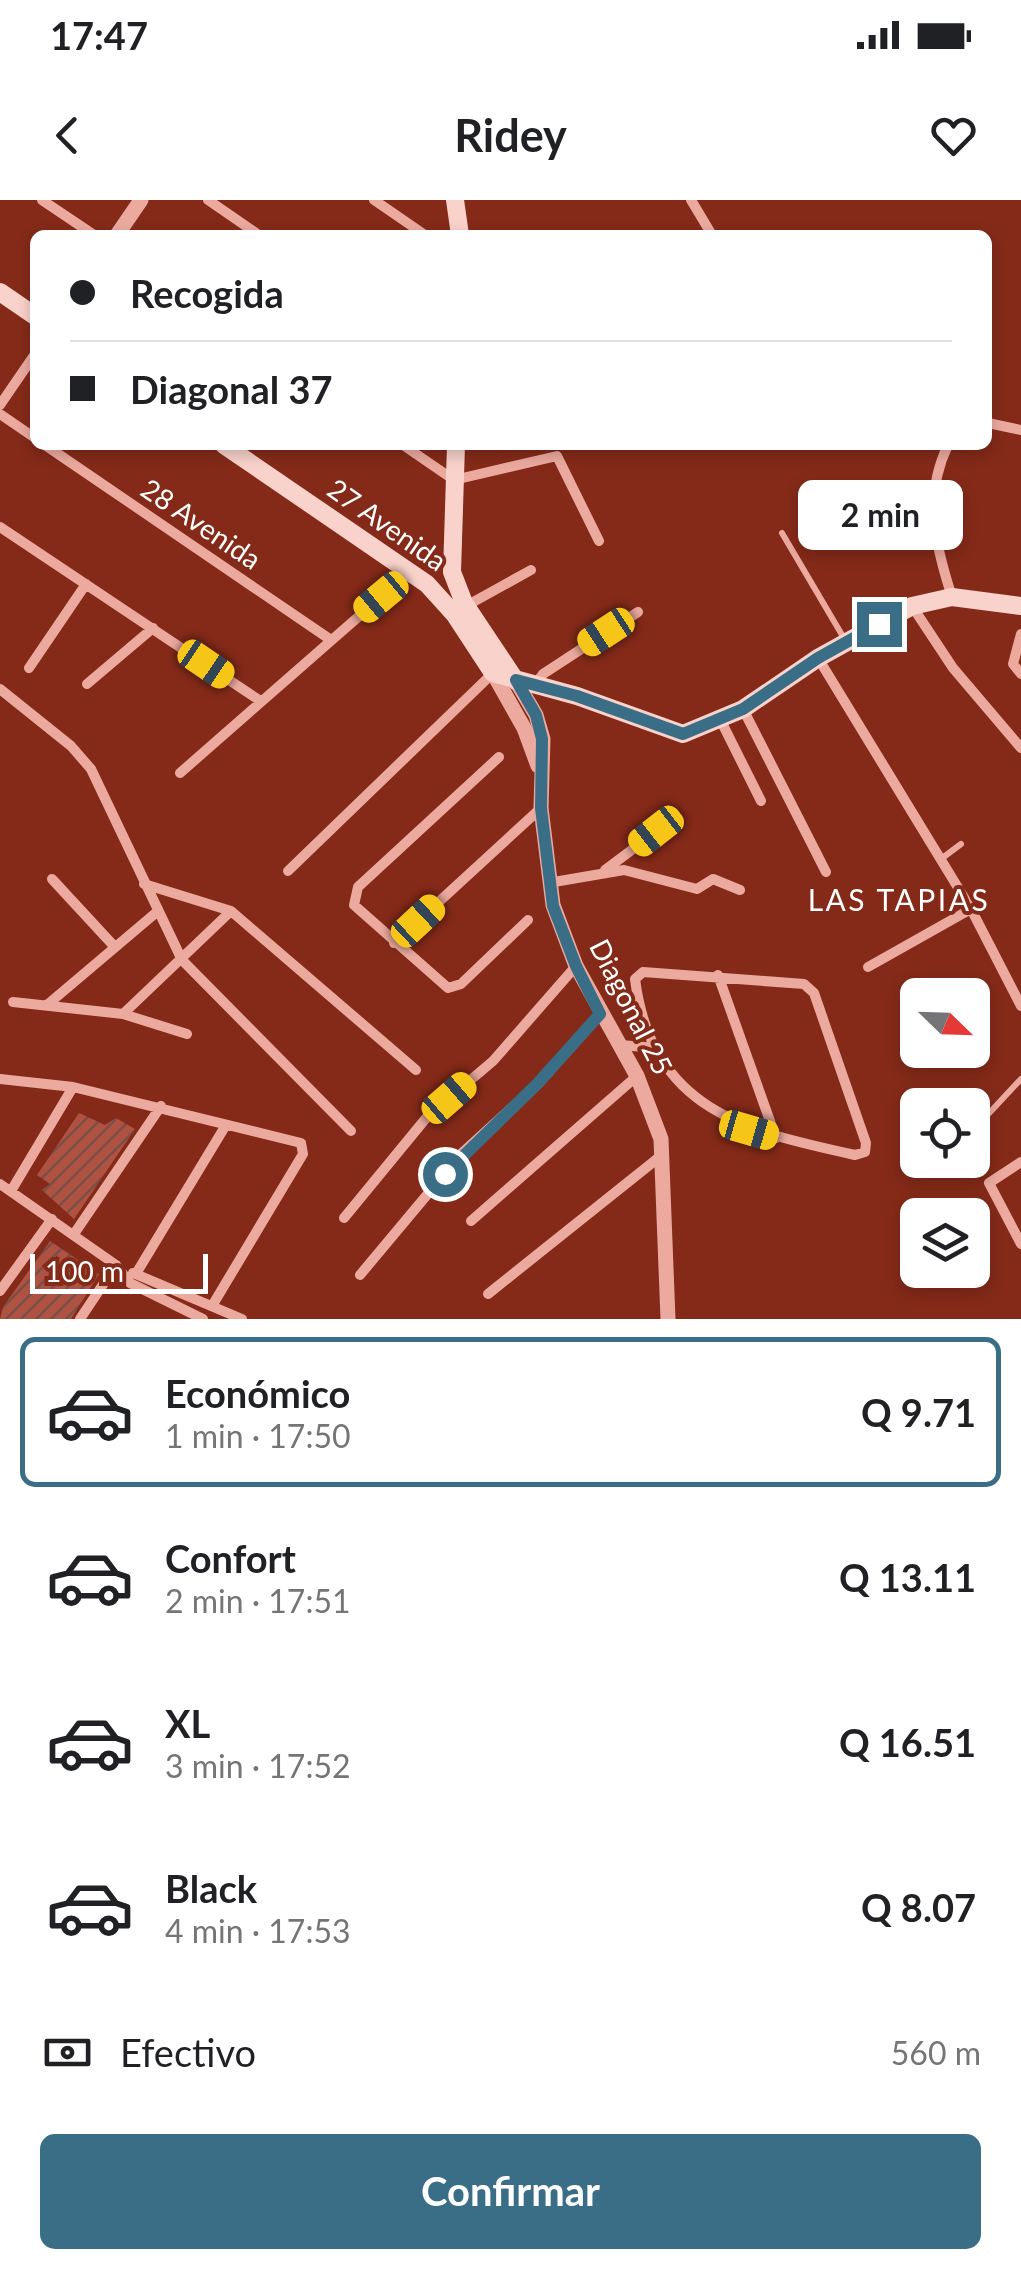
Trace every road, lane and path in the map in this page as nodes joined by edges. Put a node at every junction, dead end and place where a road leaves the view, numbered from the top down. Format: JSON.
{"nodes":[{"id":1,"x":42,"y":200,"type":"edge"},
{"id":2,"x":141,"y":200,"type":"edge"},
{"id":3,"x":208,"y":200,"type":"edge"},
{"id":4,"x":374,"y":200,"type":"edge"},
{"id":5,"x":455,"y":200,"type":"edge"},
{"id":6,"x":691,"y":200,"type":"edge"},
{"id":7,"x":87,"y":230,"type":"edge"},
{"id":8,"x":120,"y":230,"type":"edge"},
{"id":9,"x":252,"y":230,"type":"edge"},
{"id":10,"x":418,"y":230,"type":"edge"},
{"id":11,"x":459,"y":230,"type":"edge"},
{"id":12,"x":709,"y":230,"type":"edge"},
{"id":13,"x":0,"y":292,"type":"edge"},
{"id":14,"x":30,"y":313,"type":"edge"},
{"id":15,"x":30,"y":361,"type":"edge"},
{"id":16,"x":0,"y":405,"type":"edge"},
{"id":17,"x":0,"y":414,"type":"edge"},
{"id":18,"x":992,"y":424,"type":"edge"},
{"id":19,"x":1021,"y":430,"type":"edge"},
{"id":20,"x":30,"y":435,"type":"edge"},
{"id":21,"x":52,"y":450,"type":"edge"},
{"id":22,"x":231,"y":450,"type":"edge"},
{"id":23,"x":410,"y":450,"type":"edge"},
{"id":24,"x":456,"y":450,"type":"edge"},
{"id":25,"x":946,"y":450,"type":"edge"},
{"id":26,"x":454,"y":480,"type":"junction"},
{"id":27,"x":0,"y":527,"type":"edge"},
{"id":28,"x":782,"y":533,"type":"dead end"},
{"id":29,"x":599,"y":540,"type":"dead end"},
{"id":30,"x":405,"y":568,"type":"junction"},
{"id":31,"x":531,"y":570,"type":"dead end"},
{"id":32,"x":455,"y":582,"type":"junction"},
{"id":33,"x":86,"y":584,"type":"junction"},
{"id":34,"x":436,"y":593,"type":"junction"},
{"id":35,"x":952,"y":596,"type":"junction"},
{"id":36,"x":466,"y":606,"type":"junction"},
{"id":37,"x":912,"y":606,"type":"junction"},
{"id":38,"x":1021,"y":606,"type":"edge"},
{"id":39,"x":638,"y":612,"type":"dead end"},
{"id":40,"x":153,"y":628,"type":"junction"},
{"id":41,"x":1021,"y":634,"type":"edge"},
{"id":42,"x":331,"y":640,"type":"junction"},
{"id":43,"x":846,"y":642,"type":"junction"},
{"id":44,"x":818,"y":658,"type":"junction"},
{"id":45,"x":29,"y":668,"type":"dead end"},
{"id":46,"x":493,"y":673,"type":"junction"},
{"id":47,"x":1021,"y":674,"type":"edge"},
{"id":48,"x":516,"y":680,"type":"junction"},
{"id":49,"x":87,"y":684,"type":"dead end"},
{"id":50,"x":535,"y":685,"type":"junction"},
{"id":51,"x":0,"y":689,"type":"edge"},
{"id":52,"x":259,"y":700,"type":"junction"},
{"id":53,"x":743,"y":709,"type":"junction"},
{"id":54,"x":721,"y":721,"type":"junction"},
{"id":55,"x":1021,"y":748,"type":"edge"},
{"id":56,"x":499,"y":756,"type":"dead end"},
{"id":57,"x":180,"y":772,"type":"dead end"},
{"id":58,"x":542,"y":780,"type":"junction"},
{"id":59,"x":762,"y":800,"type":"dead end"},
{"id":60,"x":541,"y":808,"type":"junction"},
{"id":61,"x":656,"y":831,"type":"dead end"},
{"id":62,"x":961,"y":844,"type":"dead end"},
{"id":63,"x":940,"y":860,"type":"junction"},
{"id":64,"x":288,"y":871,"type":"dead end"},
{"id":65,"x":603,"y":872,"type":"junction"},
{"id":66,"x":826,"y":872,"type":"dead end"},
{"id":67,"x":52,"y":879,"type":"dead end"},
{"id":68,"x":144,"y":884,"type":"junction"},
{"id":69,"x":548,"y":884,"type":"junction"},
{"id":70,"x":740,"y":890,"type":"dead end"},
{"id":71,"x":971,"y":909,"type":"junction"},
{"id":72,"x":158,"y":911,"type":"junction"},
{"id":73,"x":231,"y":911,"type":"junction"},
{"id":74,"x":528,"y":920,"type":"dead end"},
{"id":75,"x":394,"y":943,"type":"junction"},
{"id":76,"x":113,"y":946,"type":"junction"},
{"id":77,"x":182,"y":960,"type":"junction"},
{"id":78,"x":576,"y":966,"type":"junction"},
{"id":79,"x":868,"y":967,"type":"dead end"},
{"id":80,"x":718,"y":976,"type":"junction"},
{"id":81,"x":12,"y":1002,"type":"dead end"},
{"id":82,"x":47,"y":1005,"type":"junction"},
{"id":83,"x":1021,"y":1006,"type":"edge"},
{"id":84,"x":123,"y":1014,"type":"junction"},
{"id":85,"x":600,"y":1014,"type":"junction"},
{"id":86,"x":187,"y":1034,"type":"dead end"},
{"id":87,"x":620,"y":1045,"type":"junction"},
{"id":88,"x":656,"y":1048,"type":"junction"},
{"id":89,"x":416,"y":1070,"type":"dead end"},
{"id":90,"x":637,"y":1076,"type":"junction"},
{"id":91,"x":0,"y":1079,"type":"edge"},
{"id":92,"x":1021,"y":1079,"type":"edge"},
{"id":93,"x":74,"y":1087,"type":"junction"},
{"id":94,"x":161,"y":1106,"type":"junction"},
{"id":95,"x":990,"y":1113,"type":"edge"},
{"id":96,"x":226,"y":1125,"type":"junction"},
{"id":97,"x":351,"y":1131,"type":"dead end"},
{"id":98,"x":776,"y":1138,"type":"junction"},
{"id":99,"x":662,"y":1155,"type":"junction"},
{"id":100,"x":1021,"y":1162,"type":"edge"},
{"id":101,"x":0,"y":1184,"type":"edge"},
{"id":102,"x":11,"y":1191,"type":"junction"},
{"id":103,"x":344,"y":1218,"type":"dead end"},
{"id":104,"x":52,"y":1219,"type":"junction"},
{"id":105,"x":472,"y":1221,"type":"dead end"},
{"id":106,"x":74,"y":1234,"type":"junction"},
{"id":107,"x":1021,"y":1244,"type":"edge"},
{"id":108,"x":116,"y":1265,"type":"junction"},
{"id":109,"x":132,"y":1273,"type":"junction"},
{"id":110,"x":360,"y":1276,"type":"dead end"},
{"id":111,"x":0,"y":1291,"type":"edge"},
{"id":112,"x":488,"y":1294,"type":"dead end"},
{"id":113,"x":212,"y":1306,"type":"junction"},
{"id":114,"x":178,"y":1314,"type":"edge"},
{"id":115,"x":80,"y":1319,"type":"edge"},
{"id":116,"x":203,"y":1319,"type":"edge"},
{"id":117,"x":242,"y":1319,"type":"edge"},
{"id":118,"x":668,"y":1319,"type":"edge"}],
"edges":[{"from":1,"to":7,"type":"street"},
{"from":2,"to":8,"type":"street"},
{"from":3,"to":9,"type":"street"},
{"from":4,"to":10,"type":"street"},
{"from":5,"to":11,"type":"main road"},
{"from":6,"to":12,"type":"street"},
{"from":13,"to":14,"type":"main road"},
{"from":15,"to":16,"type":"street"},
{"from":17,"to":20,"type":"street"},
{"from":18,"to":19,"type":"street"},
{"from":21,"to":42,"type":"street","name":"28 Avenida"},
{"from":22,"to":30,"type":"main road","name":"27 Avenida"},
{"from":23,"to":26,"type":"street"},
{"from":24,"to":26,"type":"main road","name":"Diagonal 25"},
{"from":25,"to":35,"type":"street"},
{"from":26,"to":29,"type":"street"},
{"from":26,"to":32,"type":"main road","name":"Diagonal 25"},
{"from":27,"to":33,"type":"street"},
{"from":28,"to":43,"type":"lane"},
{"from":30,"to":34,"type":"main road","name":"27 Avenida"},
{"from":30,"to":42,"type":"street"},
{"from":31,"to":36,"type":"street"},
{"from":32,"to":34,"type":"main road"},
{"from":32,"to":36,"type":"main road","name":"Diagonal 25"},
{"from":33,"to":40,"type":"street"},
{"from":33,"to":45,"type":"street"},
{"from":34,"to":46,"type":"main road","name":"27 Avenida"},
{"from":35,"to":37,"type":"main road"},
{"from":35,"to":38,"type":"main road"},
{"from":36,"to":48,"type":"main road","name":"Diagonal 25"},
{"from":37,"to":43,"type":"main road"},
{"from":37,"to":55,"type":"street"},
{"from":39,"to":50,"type":"street"},
{"from":40,"to":49,"type":"street"},
{"from":40,"to":52,"type":"street"},
{"from":41,"to":47,"type":"street"},
{"from":42,"to":52,"type":"street"},
{"from":43,"to":44,"type":"main road"},
{"from":44,"to":53,"type":"main road"},
{"from":44,"to":63,"type":"street"},
{"from":46,"to":48,"type":"main road"},
{"from":46,"to":58,"type":"street","name":"Diagonal 25"},
{"from":46,"to":64,"type":"street"},
{"from":48,"to":50,"type":"main road"},
{"from":48,"to":58,"type":"street","name":"Diagonal 25"},
{"from":50,"to":54,"type":"main road"},
{"from":51,"to":68,"type":"street"},
{"from":52,"to":57,"type":"street"},
{"from":53,"to":54,"type":"main road"},
{"from":53,"to":66,"type":"street"},
{"from":54,"to":59,"type":"street"},
{"from":56,"to":75,"type":"street"},
{"from":58,"to":60,"type":"street","name":"Diagonal 25"},
{"from":60,"to":69,"type":"street","name":"Diagonal 25"},
{"from":60,"to":75,"type":"street"},
{"from":61,"to":65,"type":"street"},
{"from":62,"to":63,"type":"lane"},
{"from":63,"to":71,"type":"street"},
{"from":65,"to":69,"type":"street"},
{"from":65,"to":70,"type":"street"},
{"from":67,"to":76,"type":"street"},
{"from":68,"to":72,"type":"street"},
{"from":68,"to":73,"type":"street"},
{"from":69,"to":78,"type":"street","name":"Diagonal 25"},
{"from":71,"to":79,"type":"street"},
{"from":71,"to":83,"type":"street"},
{"from":72,"to":76,"type":"street"},
{"from":72,"to":77,"type":"street"},
{"from":73,"to":77,"type":"street"},
{"from":73,"to":89,"type":"street"},
{"from":74,"to":75,"type":"street"},
{"from":76,"to":82,"type":"street"},
{"from":77,"to":84,"type":"street"},
{"from":77,"to":97,"type":"street"},
{"from":78,"to":85,"type":"street","name":"Diagonal 25"},
{"from":78,"to":103,"type":"street"},
{"from":80,"to":88,"type":"street"},
{"from":80,"to":98,"type":"street"},
{"from":80,"to":98,"type":"street"},
{"from":81,"to":82,"type":"street"},
{"from":82,"to":84,"type":"street"},
{"from":84,"to":86,"type":"street"},
{"from":85,"to":87,"type":"street","name":"Diagonal 25"},
{"from":85,"to":110,"type":"street"},
{"from":87,"to":88,"type":"street"},
{"from":87,"to":90,"type":"street","name":"Diagonal 25"},
{"from":88,"to":98,"type":"street"},
{"from":90,"to":99,"type":"street","name":"Diagonal 25"},
{"from":90,"to":105,"type":"street"},
{"from":91,"to":93,"type":"street"},
{"from":92,"to":95,"type":"lane"},
{"from":93,"to":94,"type":"street"},
{"from":93,"to":102,"type":"street"},
{"from":94,"to":96,"type":"street"},
{"from":94,"to":106,"type":"street"},
{"from":96,"to":109,"type":"street"},
{"from":96,"to":113,"type":"street"},
{"from":99,"to":112,"type":"street"},
{"from":99,"to":118,"type":"street","name":"Diagonal 25"},
{"from":100,"to":107,"type":"street"},
{"from":101,"to":102,"type":"street"},
{"from":102,"to":104,"type":"street"},
{"from":104,"to":106,"type":"street"},
{"from":104,"to":111,"type":"street"},
{"from":106,"to":108,"type":"street"},
{"from":108,"to":109,"type":"street"},
{"from":108,"to":115,"type":"street"},
{"from":109,"to":113,"type":"street"},
{"from":109,"to":114,"type":"street"},
{"from":113,"to":117,"type":"street"},
{"from":114,"to":116,"type":"street"}]}
